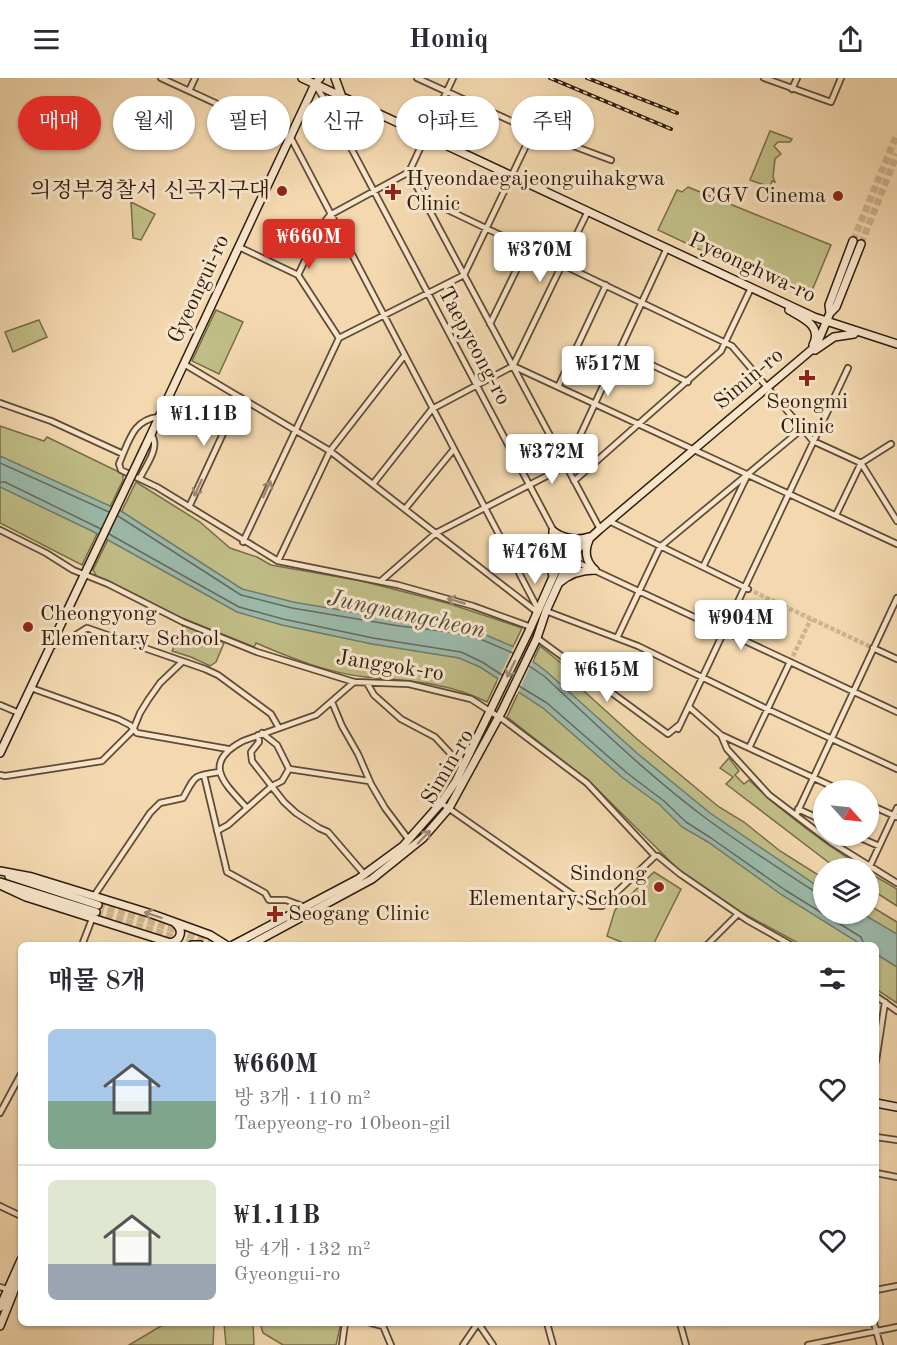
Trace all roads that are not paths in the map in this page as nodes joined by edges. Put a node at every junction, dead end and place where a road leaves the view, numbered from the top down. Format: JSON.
{"nodes":[{"id":1,"x":161,"y":78,"type":"edge"},
{"id":2,"x":195,"y":78,"type":"edge"},
{"id":3,"x":302,"y":78,"type":"edge"},
{"id":4,"x":334,"y":78,"type":"edge"},
{"id":5,"x":417,"y":78,"type":"edge"},
{"id":6,"x":453,"y":78,"type":"edge"},
{"id":7,"x":764,"y":78,"type":"edge"},
{"id":8,"x":797,"y":78,"type":"edge"},
{"id":9,"x":842,"y":78,"type":"edge"},
{"id":10,"x":317,"y":80,"type":"edge"},
{"id":11,"x":792,"y":89,"type":"junction"},
{"id":12,"x":189,"y":91,"type":"junction"},
{"id":13,"x":446,"y":93,"type":"junction"},
{"id":14,"x":325,"y":96,"type":"edge"},
{"id":15,"x":341,"y":96,"type":"edge"},
{"id":16,"x":342,"y":96,"type":"edge"},
{"id":17,"x":445,"y":96,"type":"edge"},
{"id":18,"x":511,"y":121,"type":"edge"},
{"id":19,"x":291,"y":138,"type":"junction"},
{"id":20,"x":353,"y":150,"type":"edge"},
{"id":21,"x":419,"y":150,"type":"edge"},
{"id":22,"x":458,"y":150,"type":"edge"},
{"id":23,"x":524,"y":150,"type":"edge"},
{"id":24,"x":584,"y":150,"type":"edge"},
{"id":25,"x":611,"y":160,"type":"dead end"},
{"id":26,"x":409,"y":172,"type":"junction"},
{"id":27,"x":512,"y":175,"type":"junction"},
{"id":28,"x":374,"y":191,"type":"junction"},
{"id":29,"x":423,"y":198,"type":"junction"},
{"id":30,"x":588,"y":211,"type":"junction"},
{"id":31,"x":330,"y":215,"type":"junction"},
{"id":32,"x":486,"y":228,"type":"junction"},
{"id":33,"x":857,"y":242,"type":"tunnel mouth"},
{"id":34,"x":239,"y":247,"type":"junction"},
{"id":35,"x":527,"y":248,"type":"junction"},
{"id":36,"x":667,"y":248,"type":"junction"},
{"id":37,"x":562,"y":264,"type":"junction"},
{"id":38,"x":298,"y":275,"type":"junction"},
{"id":39,"x":464,"y":275,"type":"junction"},
{"id":40,"x":606,"y":285,"type":"junction"},
{"id":41,"x":752,"y":288,"type":"junction"},
{"id":42,"x":428,"y":293,"type":"junction"},
{"id":43,"x":767,"y":295,"type":"junction"},
{"id":44,"x":642,"y":302,"type":"junction"},
{"id":45,"x":383,"y":316,"type":"junction"},
{"id":46,"x":826,"y":322,"type":"junction"},
{"id":47,"x":490,"y":324,"type":"junction"},
{"id":48,"x":859,"y":333,"type":"junction"},
{"id":49,"x":339,"y":339,"type":"junction"},
{"id":50,"x":726,"y":342,"type":"junction"},
{"id":51,"x":897,"y":344,"type":"edge"},
{"id":52,"x":620,"y":350,"type":"junction"},
{"id":53,"x":404,"y":356,"type":"junction"},
{"id":54,"x":798,"y":361,"type":"junction"},
{"id":55,"x":184,"y":364,"type":"junction"},
{"id":56,"x":513,"y":366,"type":"junction"},
{"id":57,"x":848,"y":368,"type":"dead end"},
{"id":58,"x":688,"y":382,"type":"junction"},
{"id":59,"x":477,"y":386,"type":"junction"},
{"id":60,"x":558,"y":387,"type":"junction"},
{"id":61,"x":767,"y":387,"type":"junction"},
{"id":62,"x":240,"y":397,"type":"junction"},
{"id":63,"x":0,"y":402,"type":"edge"},
{"id":64,"x":595,"y":404,"type":"junction"},
{"id":65,"x":432,"y":409,"type":"junction"},
{"id":66,"x":158,"y":417,"type":"junction"},
{"id":67,"x":640,"y":424,"type":"junction"},
{"id":68,"x":295,"y":429,"type":"junction"},
{"id":69,"x":802,"y":429,"type":"junction"},
{"id":70,"x":151,"y":434,"type":"junction"},
{"id":71,"x":813,"y":441,"type":"junction"},
{"id":72,"x":891,"y":444,"type":"dead end"},
{"id":73,"x":453,"y":449,"type":"junction"},
{"id":74,"x":694,"y":449,"type":"junction"},
{"id":75,"x":330,"y":451,"type":"junction"},
{"id":76,"x":123,"y":454,"type":"junction"},
{"id":77,"x":861,"y":463,"type":"junction"},
{"id":78,"x":566,"y":466,"type":"junction"},
{"id":79,"x":748,"y":474,"type":"junction"},
{"id":80,"x":140,"y":478,"type":"junction"},
{"id":81,"x":574,"y":481,"type":"junction"},
{"id":82,"x":373,"y":484,"type":"junction"},
{"id":83,"x":529,"y":484,"type":"junction"},
{"id":84,"x":789,"y":493,"type":"junction"},
{"id":85,"x":189,"y":507,"type":"junction"},
{"id":86,"x":484,"y":507,"type":"junction"},
{"id":87,"x":405,"y":509,"type":"junction"},
{"id":88,"x":836,"y":515,"type":"junction"},
{"id":89,"x":609,"y":521,"type":"junction"},
{"id":90,"x":897,"y":521,"type":"edge"},
{"id":91,"x":600,"y":529,"type":"junction"},
{"id":92,"x":0,"y":530,"type":"edge"},
{"id":93,"x":553,"y":531,"type":"junction"},
{"id":94,"x":436,"y":533,"type":"junction"},
{"id":95,"x":591,"y":536,"type":"junction"},
{"id":96,"x":243,"y":542,"type":"junction"},
{"id":97,"x":897,"y":544,"type":"edge"},
{"id":98,"x":660,"y":547,"type":"junction"},
{"id":99,"x":568,"y":558,"type":"junction"},
{"id":100,"x":278,"y":561,"type":"junction"},
{"id":101,"x":703,"y":567,"type":"junction"},
{"id":102,"x":595,"y":570,"type":"junction"},
{"id":103,"x":85,"y":575,"type":"junction"},
{"id":104,"x":381,"y":581,"type":"junction"},
{"id":105,"x":554,"y":582,"type":"junction"},
{"id":106,"x":746,"y":588,"type":"junction"},
{"id":107,"x":639,"y":591,"type":"junction"},
{"id":108,"x":897,"y":598,"type":"edge"},
{"id":109,"x":895,"y":609,"type":"edge"},
{"id":110,"x":540,"y":611,"type":"junction"},
{"id":111,"x":530,"y":629,"type":"junction"},
{"id":112,"x":724,"y":631,"type":"junction"},
{"id":113,"x":537,"y":638,"type":"junction"},
{"id":114,"x":617,"y":638,"type":"junction"},
{"id":115,"x":51,"y":646,"type":"junction"},
{"id":116,"x":873,"y":648,"type":"junction"},
{"id":117,"x":897,"y":659,"type":"edge"},
{"id":118,"x":182,"y":662,"type":"junction"},
{"id":119,"x":790,"y":662,"type":"junction"},
{"id":120,"x":703,"y":678,"type":"junction"},
{"id":121,"x":354,"y":681,"type":"junction"},
{"id":122,"x":368,"y":683,"type":"junction"},
{"id":123,"x":31,"y":688,"type":"junction"},
{"id":124,"x":853,"y":691,"type":"junction"},
{"id":125,"x":332,"y":702,"type":"junction"},
{"id":126,"x":0,"y":705,"type":"edge"},
{"id":127,"x":689,"y":707,"type":"junction"},
{"id":128,"x":491,"y":709,"type":"junction"},
{"id":129,"x":767,"y":709,"type":"junction"},
{"id":130,"x":897,"y":712,"type":"edge"},
{"id":131,"x":19,"y":713,"type":"junction"},
{"id":132,"x":500,"y":714,"type":"junction"},
{"id":133,"x":279,"y":729,"type":"junction"},
{"id":134,"x":133,"y":730,"type":"junction"},
{"id":135,"x":260,"y":734,"type":"junction"},
{"id":136,"x":721,"y":735,"type":"junction"},
{"id":137,"x":831,"y":738,"type":"junction"},
{"id":138,"x":749,"y":748,"type":"junction"},
{"id":139,"x":228,"y":749,"type":"junction"},
{"id":140,"x":0,"y":753,"type":"edge"},
{"id":141,"x":463,"y":767,"type":"junction"},
{"id":142,"x":289,"y":769,"type":"junction"},
{"id":143,"x":897,"y":769,"type":"edge"},
{"id":144,"x":219,"y":772,"type":"junction"},
{"id":145,"x":0,"y":775,"type":"edge"},
{"id":146,"x":204,"y":775,"type":"junction"},
{"id":147,"x":813,"y":778,"type":"junction"},
{"id":148,"x":818,"y":780,"type":"edge"},
{"id":149,"x":369,"y":781,"type":"junction"},
{"id":150,"x":272,"y":786,"type":"junction"},
{"id":151,"x":441,"y":802,"type":"junction"},
{"id":152,"x":247,"y":808,"type":"junction"},
{"id":153,"x":449,"y":808,"type":"junction"},
{"id":154,"x":897,"y":808,"type":"edge"},
{"id":155,"x":798,"y":809,"type":"junction"},
{"id":156,"x":879,"y":809,"type":"edge"},
{"id":157,"x":796,"y":815,"type":"junction"},
{"id":158,"x":813,"y":816,"type":"edge"},
{"id":159,"x":895,"y":816,"type":"edge"},
{"id":160,"x":218,"y":831,"type":"junction"},
{"id":161,"x":408,"y":840,"type":"junction"},
{"id":162,"x":879,"y":846,"type":"joint"},
{"id":163,"x":655,"y":856,"type":"junction"},
{"id":164,"x":855,"y":858,"type":"edge"},
{"id":165,"x":873,"y":858,"type":"edge"},
{"id":166,"x":0,"y":872,"type":"edge"},
{"id":167,"x":879,"y":873,"type":"edge"},
{"id":168,"x":364,"y":875,"type":"junction"},
{"id":169,"x":897,"y":883,"type":"edge"},
{"id":170,"x":0,"y":884,"type":"edge"},
{"id":171,"x":94,"y":896,"type":"junction"},
{"id":172,"x":305,"y":907,"type":"junction"},
{"id":173,"x":95,"y":912,"type":"junction"},
{"id":174,"x":738,"y":914,"type":"junction"},
{"id":175,"x":174,"y":922,"type":"junction"},
{"id":176,"x":280,"y":928,"type":"junction"},
{"id":177,"x":83,"y":942,"type":"edge"},
{"id":178,"x":170,"y":942,"type":"edge"},
{"id":179,"x":174,"y":942,"type":"edge"},
{"id":180,"x":221,"y":942,"type":"edge"},
{"id":181,"x":238,"y":942,"type":"edge"},
{"id":182,"x":255,"y":942,"type":"edge"},
{"id":183,"x":266,"y":942,"type":"edge"},
{"id":184,"x":710,"y":942,"type":"edge"},
{"id":185,"x":786,"y":942,"type":"edge"},
{"id":186,"x":879,"y":998,"type":"edge"},
{"id":187,"x":885,"y":1002,"type":"junction"},
{"id":188,"x":897,"y":1011,"type":"edge"},
{"id":189,"x":879,"y":1041,"type":"edge"},
{"id":190,"x":18,"y":1080,"type":"edge"},
{"id":191,"x":879,"y":1104,"type":"edge"},
{"id":192,"x":897,"y":1107,"type":"edge"},
{"id":193,"x":0,"y":1113,"type":"edge"},
{"id":194,"x":879,"y":1137,"type":"edge"},
{"id":195,"x":897,"y":1140,"type":"edge"},
{"id":196,"x":879,"y":1174,"type":"edge"},
{"id":197,"x":897,"y":1178,"type":"edge"},
{"id":198,"x":0,"y":1206,"type":"edge"},
{"id":199,"x":18,"y":1215,"type":"edge"},
{"id":200,"x":18,"y":1265,"type":"edge"},
{"id":201,"x":18,"y":1281,"type":"edge"},
{"id":202,"x":897,"y":1286,"type":"edge"},
{"id":203,"x":3,"y":1288,"type":"edge"},
{"id":204,"x":879,"y":1289,"type":"edge"},
{"id":205,"x":0,"y":1307,"type":"edge"},
{"id":206,"x":0,"y":1326,"type":"edge"},
{"id":207,"x":345,"y":1326,"type":"edge"},
{"id":208,"x":382,"y":1326,"type":"edge"},
{"id":209,"x":476,"y":1326,"type":"edge"},
{"id":210,"x":480,"y":1326,"type":"edge"},
{"id":211,"x":548,"y":1326,"type":"edge"},
{"id":212,"x":681,"y":1326,"type":"edge"},
{"id":213,"x":875,"y":1326,"type":"edge"},
{"id":214,"x":897,"y":1327,"type":"edge"},
{"id":215,"x":876,"y":1331,"type":"junction"},
{"id":216,"x":840,"y":1338,"type":"junction"},
{"id":217,"x":342,"y":1345,"type":"edge"},
{"id":218,"x":391,"y":1345,"type":"edge"},
{"id":219,"x":463,"y":1345,"type":"edge"},
{"id":220,"x":493,"y":1345,"type":"edge"},
{"id":221,"x":552,"y":1345,"type":"edge"},
{"id":222,"x":686,"y":1345,"type":"edge"},
{"id":223,"x":808,"y":1345,"type":"edge"},
{"id":224,"x":841,"y":1345,"type":"edge"},
{"id":225,"x":880,"y":1345,"type":"edge"}],
"edges":[{"from":1,"to":12,"type":"street"},
{"from":2,"to":12,"type":"street"},
{"from":3,"to":10,"type":"street","name":"Pyeonghwa-ro"},
{"from":4,"to":16,"type":"street"},
{"from":5,"to":13,"type":"street"},
{"from":6,"to":13,"type":"street"},
{"from":7,"to":11,"type":"street"},
{"from":8,"to":11,"type":"street"},
{"from":9,"to":11,"type":"street"},
{"from":10,"to":14,"type":"street","name":"Taepyeong-ro"},
{"from":10,"to":15,"type":"street","name":"Pyeonghwa-ro"},
{"from":10,"to":19,"type":"street","name":"Gyeongui-ro"},
{"from":12,"to":19,"type":"street"},
{"from":13,"to":17,"type":"street"},
{"from":13,"to":18,"type":"street"},
{"from":19,"to":31,"type":"street"},
{"from":19,"to":34,"type":"street","name":"Gyeongui-ro"},
{"from":20,"to":28,"type":"street","name":"Taepyeong-ro"},
{"from":21,"to":26,"type":"street"},
{"from":22,"to":27,"type":"street","name":"Pyeonghwa-ro"},
{"from":23,"to":27,"type":"street"},
{"from":24,"to":25,"type":"street"},
{"from":26,"to":28,"type":"street"},
{"from":26,"to":29,"type":"street"},
{"from":27,"to":30,"type":"street","name":"Pyeonghwa-ro"},
{"from":27,"to":32,"type":"street"},
{"from":28,"to":31,"type":"street"},
{"from":28,"to":42,"type":"street","name":"Taepyeong-ro"},
{"from":29,"to":32,"type":"street"},
{"from":29,"to":39,"type":"street"},
{"from":30,"to":36,"type":"street","name":"Pyeonghwa-ro"},
{"from":30,"to":37,"type":"street"},
{"from":31,"to":38,"type":"street"},
{"from":31,"to":45,"type":"street"},
{"from":32,"to":35,"type":"street"},
{"from":32,"to":39,"type":"street"},
{"from":33,"to":46,"type":"street","name":"Simin-ro"},
{"from":34,"to":38,"type":"street"},
{"from":34,"to":55,"type":"street","name":"Gyeongui-ro"},
{"from":35,"to":37,"type":"street"},
{"from":35,"to":47,"type":"street"},
{"from":36,"to":41,"type":"street","name":"Pyeonghwa-ro"},
{"from":36,"to":44,"type":"street"},
{"from":37,"to":40,"type":"street"},
{"from":37,"to":56,"type":"street"},
{"from":38,"to":49,"type":"street"},
{"from":39,"to":42,"type":"street"},
{"from":39,"to":47,"type":"street"},
{"from":40,"to":44,"type":"street"},
{"from":40,"to":60,"type":"street"},
{"from":41,"to":43,"type":"street","name":"Pyeonghwa-ro"},
{"from":41,"to":50,"type":"street"},
{"from":42,"to":45,"type":"street"},
{"from":42,"to":59,"type":"street","name":"Taepyeong-ro"},
{"from":43,"to":46,"type":"street","name":"Pyeonghwa-ro"},
{"from":43,"to":54,"type":"street"},
{"from":44,"to":50,"type":"street"},
{"from":44,"to":52,"type":"street"},
{"from":45,"to":49,"type":"street"},
{"from":45,"to":53,"type":"street"},
{"from":46,"to":48,"type":"street","name":"Pyeonghwa-ro"},
{"from":46,"to":54,"type":"street","name":"Simin-ro"},
{"from":47,"to":56,"type":"street"},
{"from":48,"to":51,"type":"street","name":"Pyeonghwa-ro"},
{"from":48,"to":54,"type":"street"},
{"from":49,"to":68,"type":"street"},
{"from":50,"to":58,"type":"street"},
{"from":50,"to":61,"type":"street"},
{"from":52,"to":58,"type":"street"},
{"from":52,"to":64,"type":"street"},
{"from":53,"to":65,"type":"street"},
{"from":53,"to":75,"type":"street"},
{"from":54,"to":61,"type":"street","name":"Simin-ro"},
{"from":55,"to":62,"type":"street"},
{"from":55,"to":66,"type":"street","name":"Gyeongui-ro"},
{"from":56,"to":59,"type":"street"},
{"from":56,"to":60,"type":"street"},
{"from":56,"to":78,"type":"street"},
{"from":57,"to":71,"type":"street"},
{"from":58,"to":67,"type":"street"},
{"from":59,"to":65,"type":"street"},
{"from":59,"to":83,"type":"street","name":"Taepyeong-ro"},
{"from":60,"to":64,"type":"street"},
{"from":61,"to":69,"type":"street"},
{"from":61,"to":74,"type":"street","name":"Simin-ro"},
{"from":62,"to":68,"type":"street"},
{"from":62,"to":85,"type":"street","one_way":true},
{"from":63,"to":76,"type":"street"},
{"from":64,"to":67,"type":"street"},
{"from":64,"to":78,"type":"street"},
{"from":65,"to":73,"type":"street"},
{"from":65,"to":82,"type":"street"},
{"from":66,"to":70,"type":"street","name":"Gyeongui-ro"},
{"from":66,"to":76,"type":"street"},
{"from":67,"to":74,"type":"street"},
{"from":67,"to":81,"type":"street"},
{"from":68,"to":75,"type":"street"},
{"from":96,"to":68,"type":"street","one_way":true},
{"from":69,"to":71,"type":"street"},
{"from":69,"to":79,"type":"street"},
{"from":70,"to":80,"type":"street"},
{"from":70,"to":103,"type":"street","name":"Gyeongui-ro","bridge":true},
{"from":71,"to":77,"type":"street"},
{"from":71,"to":84,"type":"street"},
{"from":72,"to":77,"type":"street"},
{"from":73,"to":86,"type":"street"},
{"from":73,"to":87,"type":"street"},
{"from":74,"to":79,"type":"street"},
{"from":74,"to":89,"type":"street","name":"Simin-ro"},
{"from":75,"to":82,"type":"street"},
{"from":75,"to":100,"type":"street"},
{"from":76,"to":80,"type":"street"},
{"from":77,"to":88,"type":"street"},
{"from":77,"to":90,"type":"street"},
{"from":78,"to":81,"type":"street"},
{"from":78,"to":83,"type":"street"},
{"from":79,"to":84,"type":"street"},
{"from":79,"to":98,"type":"street"},
{"from":79,"to":101,"type":"street"},
{"from":80,"to":85,"type":"street"},
{"from":81,"to":91,"type":"street"},
{"from":82,"to":87,"type":"street"},
{"from":83,"to":86,"type":"street"},
{"from":83,"to":93,"type":"street","name":"Taepyeong-ro"},
{"from":84,"to":88,"type":"street"},
{"from":84,"to":106,"type":"street"},
{"from":85,"to":96,"type":"street"},
{"from":86,"to":94,"type":"street"},
{"from":86,"to":110,"type":"street"},
{"from":87,"to":94,"type":"street"},
{"from":88,"to":97,"type":"street"},
{"from":89,"to":91,"type":"street","name":"Simin-ro"},
{"from":89,"to":98,"type":"street"},
{"from":91,"to":95,"type":"street","name":"Simin-ro"},
{"from":92,"to":103,"type":"street","name":"Janggok-ro"},
{"from":93,"to":95,"type":"street"},
{"from":93,"to":99,"type":"street","name":"Taepyeong-ro"},
{"from":93,"to":105,"type":"street"},
{"from":94,"to":104,"type":"street"},
{"from":94,"to":110,"type":"street"},
{"from":95,"to":99,"type":"street","name":"Simin-ro"},
{"from":95,"to":102,"type":"street"},
{"from":96,"to":100,"type":"street"},
{"from":98,"to":101,"type":"street"},
{"from":98,"to":107,"type":"street"},
{"from":99,"to":102,"type":"street"},
{"from":99,"to":105,"type":"street","name":"Simin-ro"},
{"from":100,"to":104,"type":"street"},
{"from":101,"to":106,"type":"street"},
{"from":102,"to":105,"type":"street"},
{"from":102,"to":107,"type":"street"},
{"from":103,"to":115,"type":"street"},
{"from":103,"to":121,"type":"street","name":"Janggok-ro"},
{"from":111,"to":104,"type":"street","one_way":true},
{"from":105,"to":110,"type":"street","name":"Simin-ro"},
{"from":106,"to":112,"type":"street"},
{"from":107,"to":112,"type":"street"},
{"from":107,"to":114,"type":"street"},
{"from":108,"to":109,"type":"street"},
{"from":109,"to":116,"type":"street"},
{"from":110,"to":111,"type":"street","name":"Simin-ro"},
{"from":110,"to":113,"type":"street","name":"Simin-ro"},
{"from":110,"to":114,"type":"street"},
{"from":111,"to":128,"type":"street","name":"Simin-ro","one_way":true},
{"from":112,"to":119,"type":"street"},
{"from":112,"to":120,"type":"street"},
{"from":113,"to":127,"type":"street"},
{"from":113,"to":132,"type":"street","name":"Simin-ro"},
{"from":114,"to":120,"type":"street"},
{"from":115,"to":118,"type":"street"},
{"from":115,"to":123,"type":"street"},
{"from":116,"to":117,"type":"street"},
{"from":116,"to":124,"type":"street"},
{"from":118,"to":133,"type":"street"},
{"from":118,"to":134,"type":"street"},
{"from":119,"to":124,"type":"street"},
{"from":119,"to":129,"type":"street"},
{"from":120,"to":127,"type":"street"},
{"from":120,"to":129,"type":"street"},
{"from":121,"to":122,"type":"street","name":"Janggok-ro"},
{"from":121,"to":125,"type":"street"},
{"from":122,"to":128,"type":"street","name":"Janggok-ro"},
{"from":122,"to":141,"type":"street"},
{"from":123,"to":131,"type":"street"},
{"from":123,"to":134,"type":"street"},
{"from":124,"to":130,"type":"street"},
{"from":124,"to":137,"type":"street"},
{"from":125,"to":133,"type":"street"},
{"from":125,"to":149,"type":"street"},
{"from":126,"to":131,"type":"street"},
{"from":127,"to":136,"type":"street"},
{"from":128,"to":132,"type":"street","name":"Janggok-ro"},
{"from":128,"to":141,"type":"street","name":"Simin-ro"},
{"from":129,"to":137,"type":"street"},
{"from":129,"to":138,"type":"street"},
{"from":131,"to":140,"type":"street"},
{"from":132,"to":153,"type":"street","name":"Simin-ro"},
{"from":132,"to":163,"type":"street","name":"Janggok-ro"},
{"from":133,"to":135,"type":"street"},
{"from":134,"to":139,"type":"street"},
{"from":134,"to":145,"type":"street"},
{"from":135,"to":139,"type":"street"},
{"from":135,"to":142,"type":"street"},
{"from":135,"to":150,"type":"street"},
{"from":136,"to":138,"type":"street"},
{"from":136,"to":157,"type":"street"},
{"from":137,"to":143,"type":"street"},
{"from":137,"to":147,"type":"street"},
{"from":138,"to":147,"type":"street"},
{"from":139,"to":144,"type":"street"},
{"from":141,"to":151,"type":"street","name":"Simin-ro"},
{"from":142,"to":149,"type":"street"},
{"from":142,"to":150,"type":"street"},
{"from":144,"to":146,"type":"street"},
{"from":144,"to":152,"type":"street"},
{"from":146,"to":160,"type":"street"},
{"from":146,"to":171,"type":"street"},
{"from":147,"to":148,"type":"street"},
{"from":147,"to":155,"type":"street"},
{"from":149,"to":161,"type":"street"},
{"from":150,"to":152,"type":"street"},
{"from":150,"to":168,"type":"street"},
{"from":151,"to":153,"type":"street"},
{"from":151,"to":161,"type":"street","name":"Simin-ro"},
{"from":152,"to":160,"type":"street"},
{"from":153,"to":163,"type":"street"},
{"from":176,"to":153,"type":"street","name":"Simin-ro","one_way":true},
{"from":154,"to":159,"type":"street"},
{"from":155,"to":157,"type":"street"},
{"from":155,"to":158,"type":"street"},
{"from":156,"to":159,"type":"street"},
{"from":157,"to":164,"type":"street"},
{"from":159,"to":162,"type":"street"},
{"from":160,"to":172,"type":"street"},
{"from":161,"to":168,"type":"street","name":"Simin-ro"},
{"from":162,"to":165,"type":"street"},
{"from":163,"to":174,"type":"street","name":"Janggok-ro"},
{"from":166,"to":171,"type":"street"},
{"from":166,"to":173,"type":"street"},
{"from":167,"to":169,"type":"street"},
{"from":168,"to":172,"type":"street","name":"Simin-ro"},
{"from":170,"to":173,"type":"street"},
{"from":175,"to":171,"type":"street","one_way":true},
{"from":172,"to":181,"type":"street","name":"Simin-ro"},
{"from":173,"to":177,"type":"street"},
{"from":173,"to":178,"type":"street"},
{"from":174,"to":184,"type":"street"},
{"from":174,"to":185,"type":"street","name":"Janggok-ro"},
{"from":175,"to":179,"type":"street"},
{"from":175,"to":180,"type":"street"},
{"from":176,"to":182,"type":"street","name":"Simin-ro"},
{"from":176,"to":183,"type":"street"},
{"from":186,"to":187,"type":"street"},
{"from":187,"to":188,"type":"street"},
{"from":187,"to":189,"type":"street"},
{"from":190,"to":193,"type":"street"},
{"from":191,"to":192,"type":"street"},
{"from":194,"to":195,"type":"street"},
{"from":196,"to":197,"type":"street"},
{"from":198,"to":199,"type":"street"},
{"from":200,"to":203,"type":"street"},
{"from":201,"to":206,"type":"street"},
{"from":202,"to":204,"type":"street"},
{"from":203,"to":205,"type":"street"},
{"from":207,"to":217,"type":"street"},
{"from":208,"to":218,"type":"street"},
{"from":209,"to":219,"type":"street"},
{"from":210,"to":220,"type":"street"},
{"from":211,"to":221,"type":"street"},
{"from":212,"to":222,"type":"street"},
{"from":213,"to":215,"type":"street"},
{"from":214,"to":215,"type":"street"},
{"from":215,"to":216,"type":"street"},
{"from":215,"to":225,"type":"street"},
{"from":216,"to":223,"type":"street"},
{"from":216,"to":224,"type":"street"}]}
